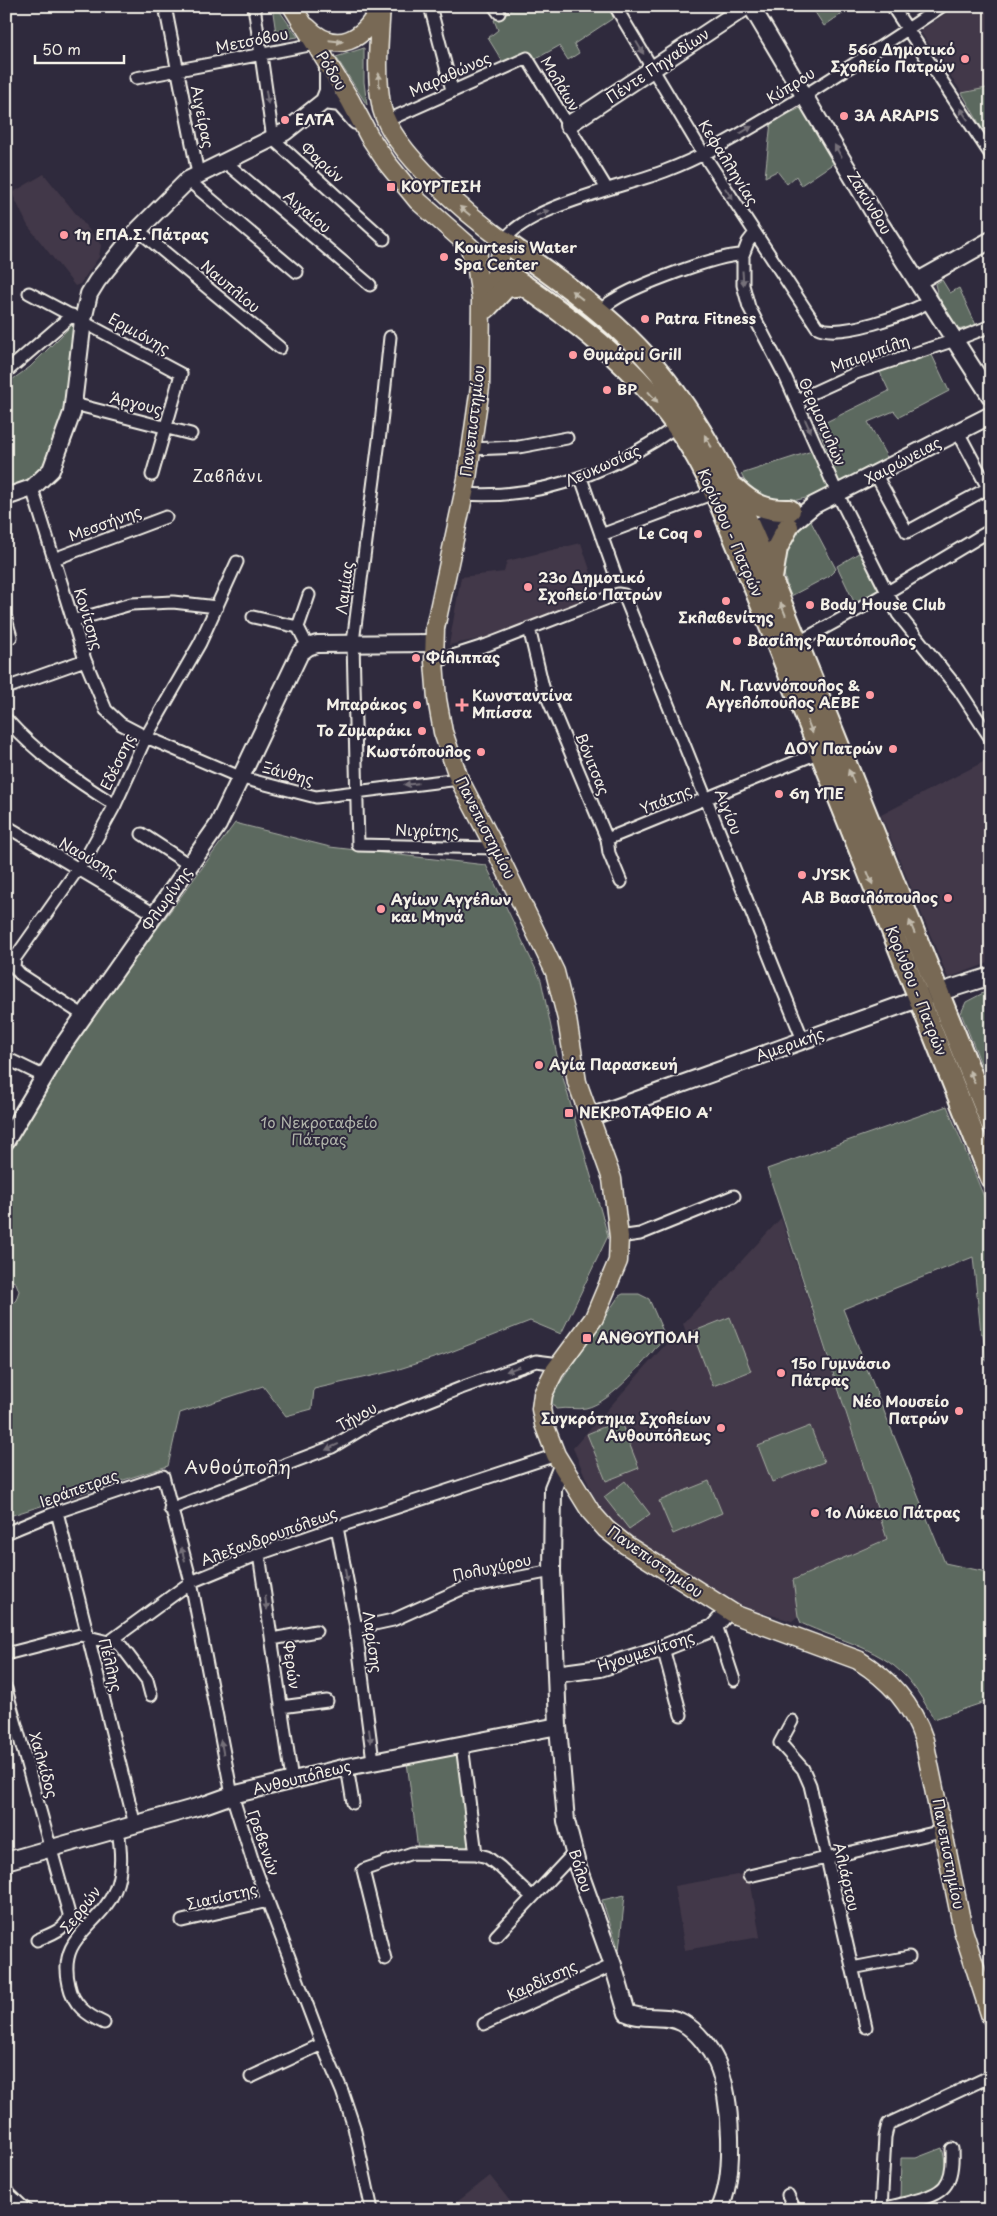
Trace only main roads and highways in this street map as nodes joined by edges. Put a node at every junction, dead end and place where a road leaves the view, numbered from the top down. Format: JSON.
{"nodes":[{"id":1,"x":380,"y":6,"type":"edge"},
{"id":2,"x":295,"y":11,"type":"edge"},
{"id":3,"x":504,"y":241,"type":"junction"},
{"id":4,"x":468,"y":246,"type":"junction"},
{"id":5,"x":497,"y":267,"type":"junction"},
{"id":6,"x":524,"y":286,"type":"junction"},
{"id":7,"x":488,"y":306,"type":"junction"},
{"id":8,"x":481,"y":328,"type":"junction"},
{"id":9,"x":723,"y":488,"type":"junction"},
{"id":10,"x":746,"y":540,"type":"junction"},
{"id":11,"x":772,"y":582,"type":"junction"},
{"id":12,"x":991,"y":1123,"type":"edge"},
{"id":13,"x":991,"y":1178,"type":"edge"},
{"id":14,"x":991,"y":2017,"type":"edge"}],
"edges":[{"from":2,"to":1,"type":"main road","one_way":true},
{"from":3,"to":1,"type":"main road","one_way":true},
{"from":2,"to":4,"type":"main road","name":"Ρόδου"},
{"from":3,"to":5,"type":"main road","name":"Πανεπιστημίου"},
{"from":9,"to":3,"type":"highway","name":"Κορίνθου - Πατρών","one_way":true},
{"from":4,"to":5,"type":"main road","name":"Κορίνθου - Πατρών"},
{"from":4,"to":8,"type":"main road","name":"Πανεπιστημίου"},
{"from":5,"to":6,"type":"highway","name":"Κορίνθου - Πατρών"},
{"from":5,"to":7,"type":"main road","name":"Πανεπιστημίου"},
{"from":6,"to":7,"type":"highway"},
{"from":6,"to":9,"type":"highway","name":"Κορίνθου - Πατρών","one_way":true},
{"from":7,"to":8,"type":"main road","name":"Πανεπιστημίου"},
{"from":8,"to":14,"type":"main road","name":"Πανεπιστημίου"},
{"from":9,"to":10,"type":"highway","name":"Κορίνθου - Πατρών"},
{"from":9,"to":11,"type":"highway"},
{"from":10,"to":11,"type":"highway","name":"Κορίνθου - Πατρών"},
{"from":10,"to":13,"type":"highway","name":"Κορίνθου - Πατρών","one_way":true},
{"from":12,"to":11,"type":"highway","name":"Κορίνθου - Πατρών","one_way":true}]}
